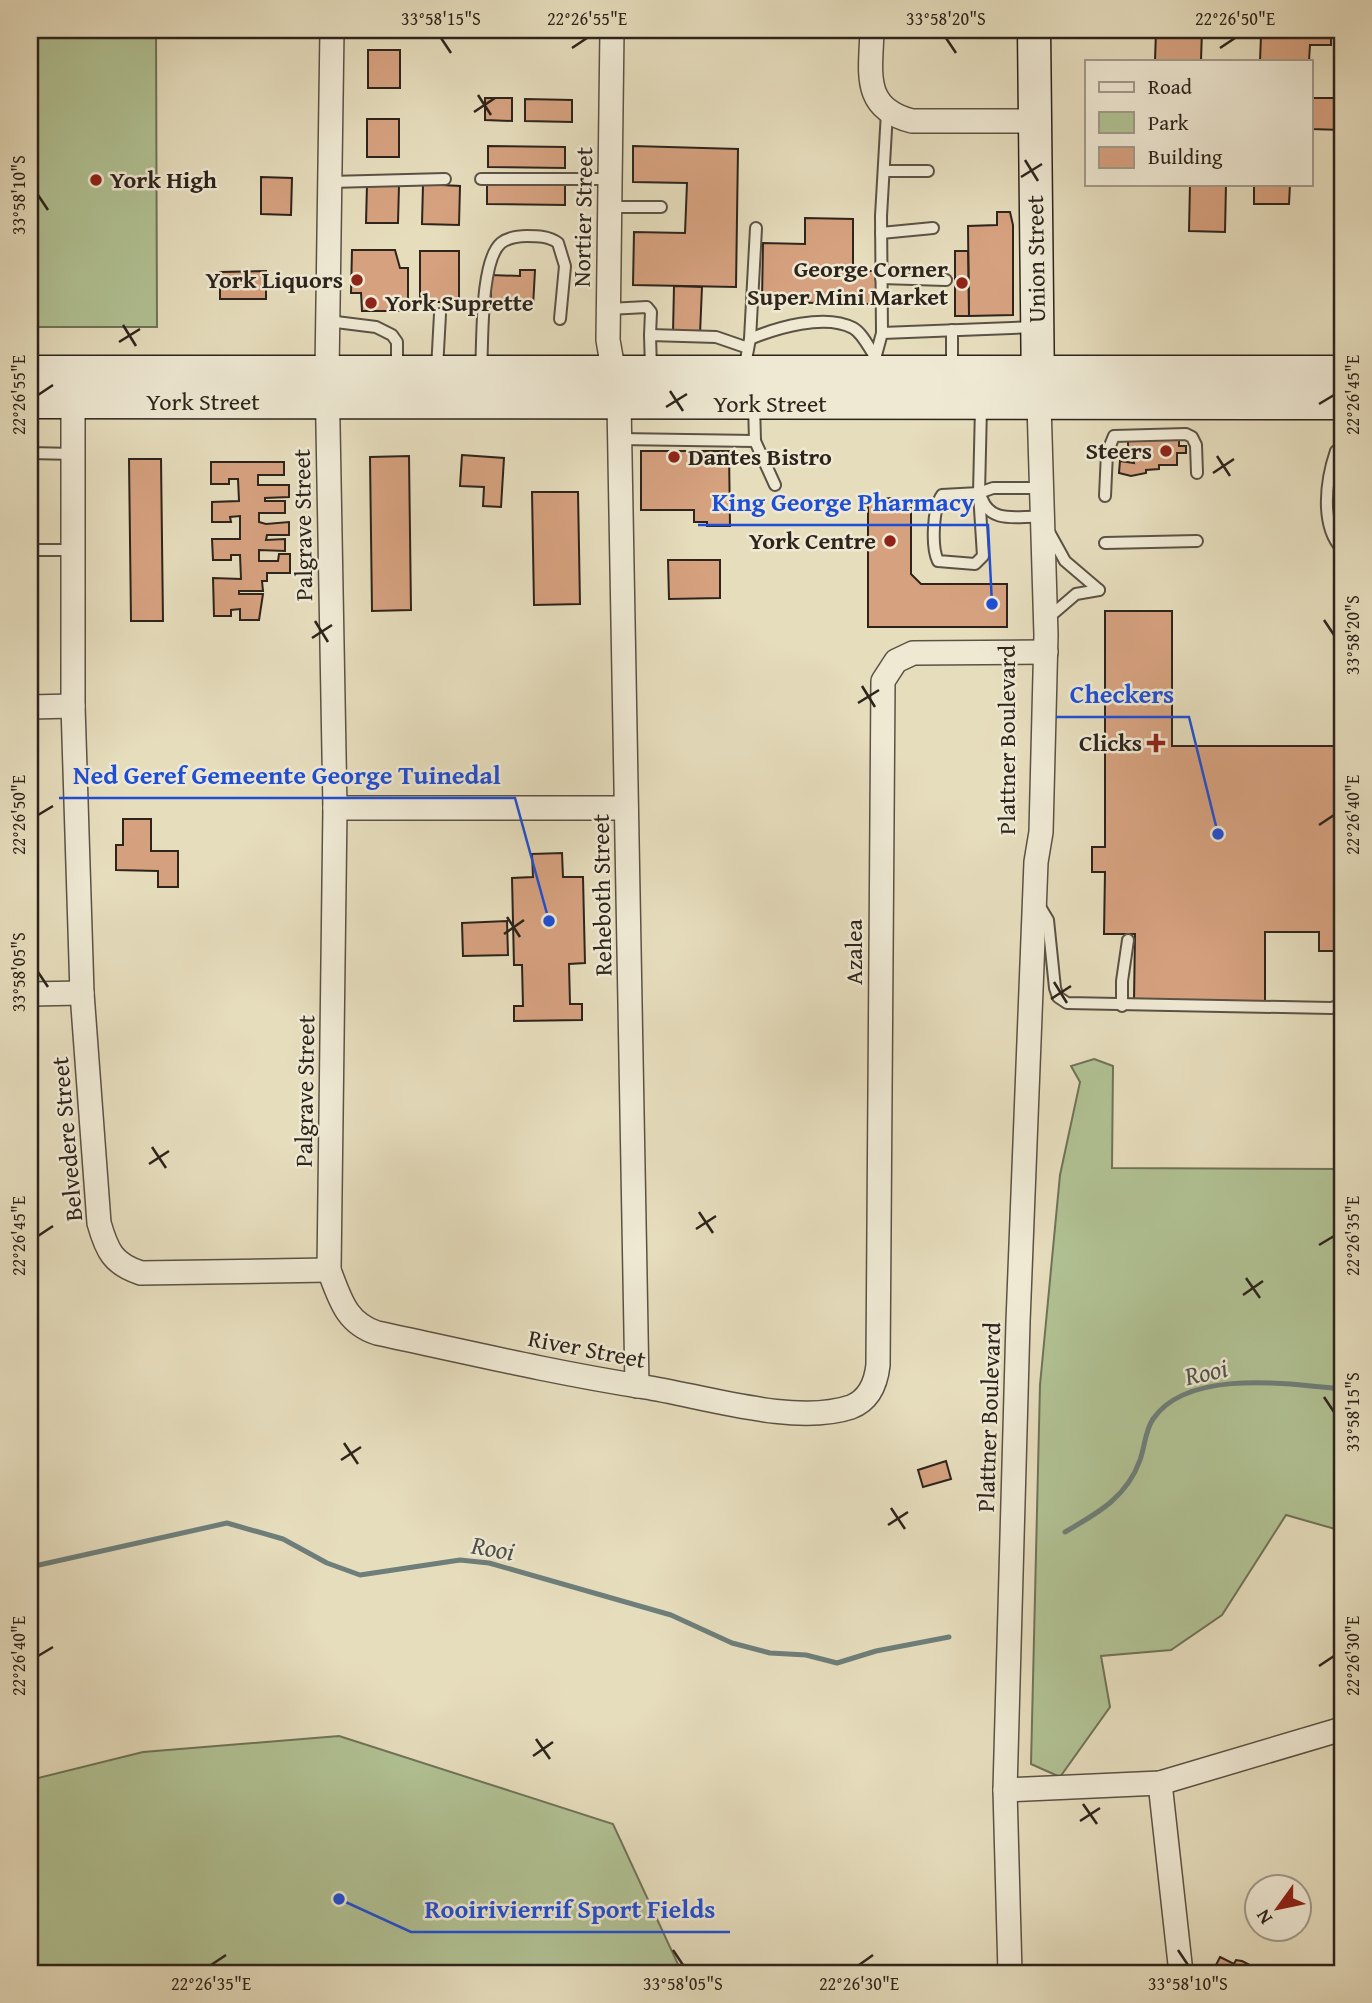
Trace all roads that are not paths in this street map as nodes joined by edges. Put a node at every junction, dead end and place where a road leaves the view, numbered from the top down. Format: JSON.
{"nodes":[{"id":1,"x":332,"y":30,"type":"edge"},
{"id":2,"x":612,"y":30,"type":"edge"},
{"id":3,"x":872,"y":30,"type":"edge"},
{"id":4,"x":1034,"y":30,"type":"edge"},
{"id":5,"x":887,"y":112,"type":"junction"},
{"id":6,"x":1034,"y":121,"type":"junction"},
{"id":7,"x":884,"y":171,"type":"junction"},
{"id":8,"x":928,"y":171,"type":"dead end"},
{"id":9,"x":445,"y":179,"type":"dead end"},
{"id":10,"x":481,"y":179,"type":"dead end"},
{"id":11,"x":610,"y":179,"type":"junction"},
{"id":12,"x":330,"y":182,"type":"junction"},
{"id":13,"x":662,"y":207,"type":"dead end"},
{"id":14,"x":610,"y":208,"type":"junction"},
{"id":15,"x":756,"y":228,"type":"dead end"},
{"id":16,"x":933,"y":228,"type":"dead end"},
{"id":17,"x":881,"y":233,"type":"junction"},
{"id":18,"x":881,"y":278,"type":"junction"},
{"id":19,"x":946,"y":280,"type":"dead end"},
{"id":20,"x":608,"y":309,"type":"junction"},
{"id":21,"x":440,"y":314,"type":"dead end"},
{"id":22,"x":560,"y":319,"type":"dead end"},
{"id":23,"x":328,"y":321,"type":"junction"},
{"id":24,"x":1037,"y":327,"type":"junction"},
{"id":25,"x":952,"y":330,"type":"junction"},
{"id":26,"x":881,"y":333,"type":"junction"},
{"id":27,"x":650,"y":335,"type":"junction"},
{"id":28,"x":747,"y":353,"type":"junction"},
{"id":29,"x":873,"y":364,"type":"junction"},
{"id":30,"x":30,"y":372,"type":"edge"},
{"id":31,"x":397,"y":372,"type":"junction"},
{"id":32,"x":437,"y":372,"type":"junction"},
{"id":33,"x":1342,"y":372,"type":"edge"},
{"id":34,"x":481,"y":373,"type":"junction"},
{"id":35,"x":612,"y":373,"type":"junction"},
{"id":36,"x":651,"y":373,"type":"junction"},
{"id":37,"x":952,"y":374,"type":"junction"},
{"id":38,"x":73,"y":387,"type":"junction"},
{"id":39,"x":327,"y":388,"type":"junction"},
{"id":40,"x":1038,"y":389,"type":"junction"},
{"id":41,"x":30,"y":402,"type":"edge"},
{"id":42,"x":619,"y":403,"type":"junction"},
{"id":43,"x":1342,"y":403,"type":"edge"},
{"id":44,"x":754,"y":404,"type":"junction"},
{"id":45,"x":981,"y":410,"type":"junction"},
{"id":46,"x":620,"y":439,"type":"junction"},
{"id":47,"x":755,"y":441,"type":"junction"},
{"id":48,"x":1336,"y":451,"type":"dead end"},
{"id":49,"x":30,"y":453,"type":"edge"},
{"id":50,"x":74,"y":454,"type":"junction"},
{"id":51,"x":1342,"y":471,"type":"edge"},
{"id":52,"x":1197,"y":473,"type":"dead end"},
{"id":53,"x":775,"y":485,"type":"dead end"},
{"id":54,"x":1040,"y":491,"type":"junction"},
{"id":55,"x":979,"y":493,"type":"junction"},
{"id":56,"x":1105,"y":496,"type":"dead end"},
{"id":57,"x":996,"y":517,"type":"junction"},
{"id":58,"x":1040,"y":518,"type":"junction"},
{"id":59,"x":982,"y":538,"type":"junction"},
{"id":60,"x":1197,"y":541,"type":"dead end"},
{"id":61,"x":1105,"y":542,"type":"dead end"},
{"id":62,"x":1341,"y":548,"type":"edge"},
{"id":63,"x":30,"y":550,"type":"edge"},
{"id":64,"x":74,"y":550,"type":"junction"},
{"id":65,"x":1342,"y":554,"type":"edge"},
{"id":66,"x":1046,"y":623,"type":"junction"},
{"id":67,"x":1040,"y":652,"type":"junction"},
{"id":68,"x":73,"y":706,"type":"junction"},
{"id":69,"x":30,"y":707,"type":"edge"},
{"id":70,"x":335,"y":808,"type":"junction"},
{"id":71,"x":626,"y":808,"type":"junction"},
{"id":72,"x":1035,"y":900,"type":"junction"},
{"id":73,"x":1128,"y":940,"type":"dead end"},
{"id":74,"x":82,"y":993,"type":"junction"},
{"id":75,"x":30,"y":994,"type":"edge"},
{"id":76,"x":1342,"y":1004,"type":"edge"},
{"id":77,"x":1122,"y":1006,"type":"junction"},
{"id":78,"x":329,"y":1270,"type":"junction"},
{"id":79,"x":637,"y":1386,"type":"junction"},
{"id":80,"x":867,"y":1396,"type":"joint"},
{"id":81,"x":1342,"y":1729,"type":"edge"},
{"id":82,"x":1160,"y":1783,"type":"junction"},
{"id":83,"x":1005,"y":1790,"type":"junction"},
{"id":84,"x":1010,"y":1973,"type":"edge"},
{"id":85,"x":1181,"y":1973,"type":"edge"}],
"edges":[{"from":1,"to":12,"type":"street","name":"Palgrave Street"},
{"from":2,"to":11,"type":"street","name":"Nortier Street"},
{"from":3,"to":5,"type":"street"},
{"from":4,"to":6,"type":"main road","name":"Union Street"},
{"from":5,"to":6,"type":"street"},
{"from":5,"to":7,"type":"lane"},
{"from":6,"to":24,"type":"main road","name":"Union Street"},
{"from":7,"to":8,"type":"lane"},
{"from":7,"to":17,"type":"lane"},
{"from":9,"to":12,"type":"lane"},
{"from":10,"to":11,"type":"lane"},
{"from":11,"to":14,"type":"street","name":"Nortier Street"},
{"from":12,"to":23,"type":"street","name":"Palgrave Street"},
{"from":13,"to":14,"type":"lane"},
{"from":14,"to":20,"type":"street","name":"Nortier Street"},
{"from":15,"to":28,"type":"lane"},
{"from":16,"to":17,"type":"lane"},
{"from":17,"to":18,"type":"lane"},
{"from":18,"to":19,"type":"lane"},
{"from":18,"to":26,"type":"lane"},
{"from":20,"to":27,"type":"lane"},
{"from":20,"to":35,"type":"street","name":"Nortier Street"},
{"from":21,"to":32,"type":"lane"},
{"from":22,"to":34,"type":"lane"},
{"from":23,"to":31,"type":"lane"},
{"from":23,"to":39,"type":"street","name":"Palgrave Street"},
{"from":24,"to":25,"type":"lane"},
{"from":24,"to":40,"type":"main road","name":"Union Street"},
{"from":25,"to":26,"type":"lane"},
{"from":25,"to":37,"type":"lane"},
{"from":26,"to":29,"type":"lane"},
{"from":27,"to":28,"type":"lane"},
{"from":27,"to":36,"type":"lane"},
{"from":28,"to":29,"type":"main road","name":"York Street"},
{"from":28,"to":29,"type":"lane"},
{"from":28,"to":36,"type":"main road","name":"York Street"},
{"from":29,"to":37,"type":"main road","name":"York Street"},
{"from":30,"to":38,"type":"main road","name":"York Street"},
{"from":31,"to":32,"type":"main road","name":"York Street"},
{"from":31,"to":39,"type":"main road","name":"York Street"},
{"from":32,"to":34,"type":"main road","name":"York Street"},
{"from":33,"to":40,"type":"main road","name":"York Street"},
{"from":34,"to":35,"type":"main road","name":"York Street"},
{"from":35,"to":36,"type":"main road","name":"York Street"},
{"from":35,"to":42,"type":"street","name":"Nortier Street"},
{"from":37,"to":40,"type":"main road","name":"York Street"},
{"from":38,"to":39,"type":"main road","name":"York Street"},
{"from":38,"to":41,"type":"main road","name":"York Street"},
{"from":38,"to":50,"type":"street","name":"Belvedere Street"},
{"from":39,"to":42,"type":"main road","name":"York Street"},
{"from":39,"to":70,"type":"street","name":"Palgrave Street"},
{"from":40,"to":43,"type":"main road","name":"York Street"},
{"from":40,"to":45,"type":"main road","name":"York Street"},
{"from":40,"to":54,"type":"street","name":"Plattner Boulevard"},
{"from":42,"to":44,"type":"main road","name":"York Street"},
{"from":42,"to":46,"type":"street","name":"Reheboth Street"},
{"from":44,"to":45,"type":"main road","name":"York Street"},
{"from":44,"to":47,"type":"lane"},
{"from":45,"to":55,"type":"lane"},
{"from":46,"to":47,"type":"lane"},
{"from":46,"to":71,"type":"street","name":"Reheboth Street"},
{"from":47,"to":53,"type":"lane"},
{"from":48,"to":62,"type":"lane"},
{"from":49,"to":50,"type":"lane"},
{"from":50,"to":64,"type":"street","name":"Belvedere Street"},
{"from":51,"to":62,"type":"lane"},
{"from":52,"to":56,"type":"lane"},
{"from":54,"to":55,"type":"lane"},
{"from":54,"to":58,"type":"street","name":"Plattner Boulevard"},
{"from":55,"to":57,"type":"lane"},
{"from":55,"to":59,"type":"lane"},
{"from":55,"to":59,"type":"lane"},
{"from":57,"to":58,"type":"lane"},
{"from":57,"to":59,"type":"lane"},
{"from":58,"to":66,"type":"street","name":"Plattner Boulevard"},
{"from":58,"to":66,"type":"lane"},
{"from":58,"to":67,"type":"street","name":"Plattner Boulevard"},
{"from":60,"to":61,"type":"lane"},
{"from":62,"to":65,"type":"lane"},
{"from":63,"to":64,"type":"lane"},
{"from":64,"to":68,"type":"street","name":"Belvedere Street"},
{"from":66,"to":67,"type":"street","name":"Plattner Boulevard"},
{"from":67,"to":72,"type":"street","name":"Plattner Boulevard"},
{"from":67,"to":80,"type":"street","name":"Azalea"},
{"from":68,"to":69,"type":"street"},
{"from":68,"to":74,"type":"street","name":"Belvedere Street"},
{"from":70,"to":71,"type":"street"},
{"from":70,"to":78,"type":"street","name":"Palgrave Street"},
{"from":71,"to":79,"type":"street","name":"Reheboth Street"},
{"from":72,"to":77,"type":"lane"},
{"from":72,"to":83,"type":"street","name":"Plattner Boulevard"},
{"from":73,"to":77,"type":"lane"},
{"from":74,"to":75,"type":"street"},
{"from":74,"to":78,"type":"street","name":"Belvedere Street"},
{"from":76,"to":77,"type":"lane"},
{"from":78,"to":79,"type":"street","name":"River Street"},
{"from":79,"to":80,"type":"street","name":"River Street"},
{"from":81,"to":82,"type":"street"},
{"from":82,"to":83,"type":"street"},
{"from":82,"to":85,"type":"street"},
{"from":83,"to":84,"type":"street","name":"Plattner Boulevard"}]}
